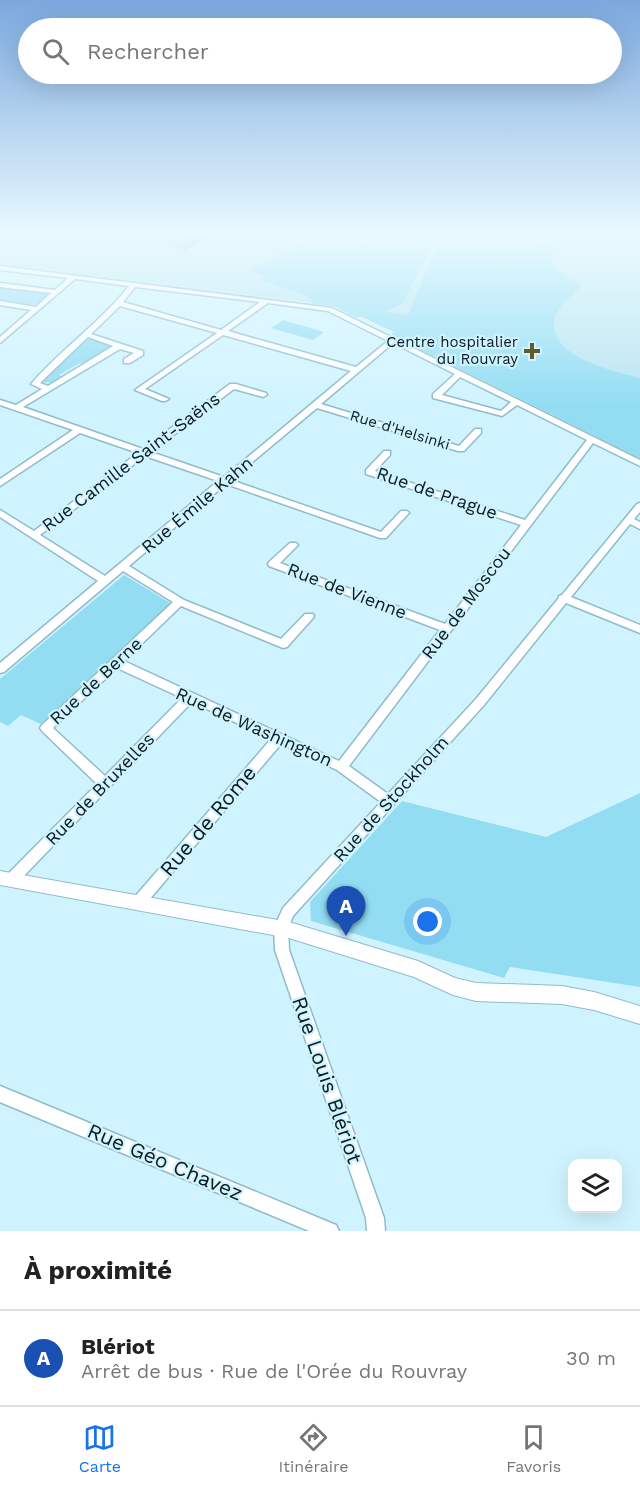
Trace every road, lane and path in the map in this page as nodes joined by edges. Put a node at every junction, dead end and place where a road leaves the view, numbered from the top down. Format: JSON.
{"nodes":[{"id":1,"x":44,"y":290,"type":"edge"},
{"id":2,"x":129,"y":290,"type":"edge"},
{"id":3,"x":179,"y":290,"type":"edge"},
{"id":4,"x":56,"y":292,"type":"joint"},
{"id":5,"x":267,"y":301,"type":"junction"},
{"id":6,"x":0,"y":303,"type":"edge"},
{"id":7,"x":119,"y":303,"type":"junction"},
{"id":8,"x":37,"y":309,"type":"junction"},
{"id":9,"x":222,"y":333,"type":"junction"},
{"id":10,"x":85,"y":334,"type":"junction"},
{"id":11,"x":393,"y":340,"type":"junction"},
{"id":12,"x":0,"y":341,"type":"edge"},
{"id":13,"x":119,"y":346,"type":"junction"},
{"id":14,"x":127,"y":361,"type":"dead end"},
{"id":15,"x":357,"y":370,"type":"junction"},
{"id":16,"x":460,"y":373,"type":"junction"},
{"id":17,"x":49,"y":389,"type":"junction"},
{"id":18,"x":263,"y":395,"type":"dead end"},
{"id":19,"x":165,"y":399,"type":"dead end"},
{"id":20,"x":0,"y":402,"type":"edge"},
{"id":21,"x":516,"y":402,"type":"junction"},
{"id":22,"x":316,"y":405,"type":"junction"},
{"id":23,"x":14,"y":407,"type":"junction"},
{"id":24,"x":0,"y":413,"type":"edge"},
{"id":25,"x":77,"y":431,"type":"junction"},
{"id":26,"x":478,"y":431,"type":"dead end"},
{"id":27,"x":592,"y":439,"type":"junction"},
{"id":28,"x":387,"y":453,"type":"dead end"},
{"id":29,"x":142,"y":454,"type":"junction"},
{"id":30,"x":640,"y":464,"type":"edge"},
{"id":31,"x":224,"y":482,"type":"junction"},
{"id":32,"x":0,"y":483,"type":"edge"},
{"id":33,"x":640,"y":506,"type":"edge"},
{"id":34,"x":0,"y":513,"type":"edge"},
{"id":35,"x":404,"y":513,"type":"dead end"},
{"id":36,"x":628,"y":520,"type":"junction"},
{"id":37,"x":526,"y":524,"type":"junction"},
{"id":38,"x":640,"y":526,"type":"edge"},
{"id":39,"x":34,"y":535,"type":"junction"},
{"id":40,"x":293,"y":545,"type":"dead end"},
{"id":41,"x":123,"y":567,"type":"junction"},
{"id":42,"x":105,"y":581,"type":"junction"},
{"id":43,"x":563,"y":597,"type":"junction"},
{"id":44,"x":180,"y":602,"type":"junction"},
{"id":45,"x":309,"y":616,"type":"dead end"},
{"id":46,"x":447,"y":628,"type":"junction"},
{"id":47,"x":640,"y":629,"type":"edge"},
{"id":48,"x":115,"y":663,"type":"junction"},
{"id":49,"x":0,"y":669,"type":"edge"},
{"id":50,"x":189,"y":698,"type":"junction"},
{"id":51,"x":278,"y":739,"type":"junction"},
{"id":52,"x":341,"y":767,"type":"junction"},
{"id":53,"x":105,"y":784,"type":"junction"},
{"id":54,"x":388,"y":800,"type":"junction"},
{"id":55,"x":6,"y":879,"type":"edge"},
{"id":56,"x":138,"y":903,"type":"junction"},
{"id":57,"x":281,"y":928,"type":"junction"},
{"id":58,"x":640,"y":1015,"type":"edge"},
{"id":59,"x":0,"y":1094,"type":"edge"},
{"id":60,"x":330,"y":1231,"type":"edge"},
{"id":61,"x":376,"y":1231,"type":"edge"}],
"edges":[{"from":1,"to":4,"type":"street"},
{"from":2,"to":7,"type":"street"},
{"from":3,"to":5,"type":"street"},
{"from":4,"to":8,"type":"street"},
{"from":5,"to":9,"type":"street"},
{"from":5,"to":11,"type":"street"},
{"from":6,"to":8,"type":"street"},
{"from":7,"to":9,"type":"street"},
{"from":7,"to":10,"type":"street"},
{"from":8,"to":12,"type":"street"},
{"from":9,"to":15,"type":"street"},
{"from":9,"to":19,"type":"street"},
{"from":10,"to":13,"type":"street"},
{"from":10,"to":17,"type":"street"},
{"from":11,"to":15,"type":"street","name":"Rue Émile Kahn"},
{"from":11,"to":16,"type":"street"},
{"from":13,"to":14,"type":"street"},
{"from":13,"to":17,"type":"street"},
{"from":15,"to":22,"type":"street","name":"Rue Émile Kahn"},
{"from":16,"to":21,"type":"street"},
{"from":16,"to":21,"type":"street"},
{"from":17,"to":23,"type":"street"},
{"from":18,"to":29,"type":"street","name":"Rue Camille Saint-Saëns"},
{"from":20,"to":23,"type":"street"},
{"from":21,"to":27,"type":"street"},
{"from":22,"to":26,"type":"street","name":"Rue d'Helsinki"},
{"from":22,"to":31,"type":"street","name":"Rue Émile Kahn"},
{"from":23,"to":24,"type":"street"},
{"from":23,"to":25,"type":"street"},
{"from":25,"to":29,"type":"street"},
{"from":25,"to":32,"type":"street"},
{"from":27,"to":30,"type":"street"},
{"from":27,"to":37,"type":"street","name":"Rue de Moscou"},
{"from":28,"to":37,"type":"street","name":"Rue de Prague"},
{"from":29,"to":31,"type":"street"},
{"from":29,"to":39,"type":"street","name":"Rue Camille Saint-Saëns"},
{"from":31,"to":35,"type":"street"},
{"from":31,"to":41,"type":"street","name":"Rue Émile Kahn"},
{"from":33,"to":36,"type":"street","name":"Rue de Stockholm"},
{"from":34,"to":39,"type":"street"},
{"from":36,"to":38,"type":"street"},
{"from":36,"to":43,"type":"street","name":"Rue de Stockholm"},
{"from":37,"to":46,"type":"street","name":"Rue de Moscou"},
{"from":39,"to":42,"type":"street"},
{"from":40,"to":46,"type":"street","name":"Rue de Vienne"},
{"from":41,"to":42,"type":"street","name":"Rue Émile Kahn"},
{"from":41,"to":44,"type":"street"},
{"from":42,"to":49,"type":"street","name":"Rue Émile Kahn"},
{"from":43,"to":47,"type":"street"},
{"from":43,"to":54,"type":"street","name":"Rue de Stockholm"},
{"from":44,"to":45,"type":"street"},
{"from":44,"to":48,"type":"street","name":"Rue de Berne"},
{"from":46,"to":52,"type":"street","name":"Rue de Moscou"},
{"from":48,"to":50,"type":"street","name":"Rue de Washington"},
{"from":48,"to":53,"type":"street","name":"Rue de Berne"},
{"from":50,"to":51,"type":"street","name":"Rue de Washington"},
{"from":50,"to":53,"type":"street","name":"Rue de Bruxelles"},
{"from":51,"to":52,"type":"street","name":"Rue de Washington"},
{"from":51,"to":56,"type":"street","name":"Rue de Rome"},
{"from":52,"to":54,"type":"street","name":"Rue de Washington"},
{"from":53,"to":55,"type":"street","name":"Rue de Bruxelles"},
{"from":54,"to":57,"type":"street","name":"Rue de Stockholm"},
{"from":55,"to":56,"type":"street"},
{"from":56,"to":57,"type":"street"},
{"from":57,"to":58,"type":"street"},
{"from":57,"to":61,"type":"street","name":"Rue Louis Blériot"},
{"from":59,"to":60,"type":"street","name":"Rue Géo Chavez"}]}
